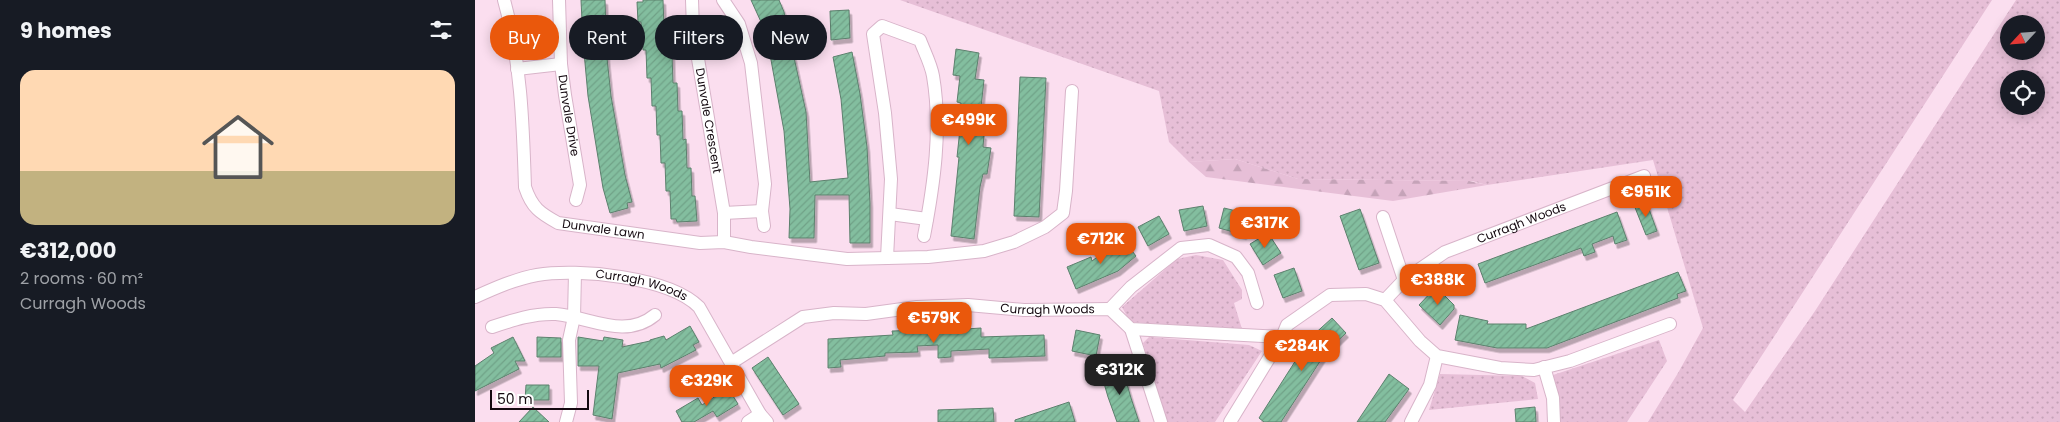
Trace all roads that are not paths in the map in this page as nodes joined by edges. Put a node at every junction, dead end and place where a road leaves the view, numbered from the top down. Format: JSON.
{"nodes":[{"id":1,"x":504,"y":0,"type":"edge"},
{"id":2,"x":559,"y":0,"type":"edge"},
{"id":3,"x":691,"y":0,"type":"edge"},
{"id":4,"x":723,"y":0,"type":"edge"},
{"id":5,"x":561,"y":64,"type":"junction"},
{"id":6,"x":517,"y":69,"type":"junction"},
{"id":7,"x":1072,"y":91,"type":"dead end"},
{"id":8,"x":1644,"y":176,"type":"dead end"},
{"id":9,"x":577,"y":200,"type":"dead end"},
{"id":10,"x":762,"y":211,"type":"junction"},
{"id":11,"x":724,"y":213,"type":"junction"},
{"id":12,"x":890,"y":214,"type":"junction"},
{"id":13,"x":1383,"y":217,"type":"dead end"},
{"id":14,"x":927,"y":219,"type":"junction"},
{"id":15,"x":764,"y":226,"type":"dead end"},
{"id":16,"x":924,"y":236,"type":"dead end"},
{"id":17,"x":724,"y":242,"type":"junction"},
{"id":18,"x":887,"y":258,"type":"junction"},
{"id":19,"x":575,"y":273,"type":"junction"},
{"id":20,"x":1404,"y":280,"type":"junction"},
{"id":21,"x":475,"y":296,"type":"edge"},
{"id":22,"x":1385,"y":300,"type":"junction"},
{"id":23,"x":1257,"y":303,"type":"dead end"},
{"id":24,"x":1110,"y":309,"type":"junction"},
{"id":25,"x":655,"y":315,"type":"dead end"},
{"id":26,"x":574,"y":316,"type":"junction"},
{"id":27,"x":1670,"y":324,"type":"dead end"},
{"id":28,"x":492,"y":327,"type":"dead end"},
{"id":29,"x":1131,"y":329,"type":"junction"},
{"id":30,"x":1282,"y":337,"type":"junction"},
{"id":31,"x":1437,"y":356,"type":"junction"},
{"id":32,"x":731,"y":364,"type":"junction"},
{"id":33,"x":1544,"y":367,"type":"junction"},
{"id":34,"x":764,"y":418,"type":"edge"},
{"id":35,"x":566,"y":422,"type":"edge"},
{"id":36,"x":748,"y":422,"type":"edge"},
{"id":37,"x":1161,"y":422,"type":"edge"},
{"id":38,"x":1230,"y":422,"type":"edge"},
{"id":39,"x":1411,"y":422,"type":"edge"},
{"id":40,"x":1554,"y":422,"type":"edge"}],
"edges":[{"from":1,"to":6,"type":"street","name":"Dunvale Lawn"},
{"from":2,"to":5,"type":"street","name":"Dunvale Drive"},
{"from":3,"to":11,"type":"street","name":"Dunvale Crescent"},
{"from":4,"to":10,"type":"street"},
{"from":5,"to":6,"type":"street"},
{"from":5,"to":9,"type":"street","name":"Dunvale Drive"},
{"from":6,"to":17,"type":"street","name":"Dunvale Lawn"},
{"from":7,"to":18,"type":"street","name":"Dunvale Lawn"},
{"from":8,"to":20,"type":"street","name":"Curragh Woods"},
{"from":10,"to":11,"type":"street"},
{"from":10,"to":15,"type":"street"},
{"from":11,"to":17,"type":"street","name":"Dunvale Crescent"},
{"from":12,"to":14,"type":"street"},
{"from":12,"to":14,"type":"street"},
{"from":12,"to":18,"type":"street"},
{"from":13,"to":20,"type":"street"},
{"from":14,"to":16,"type":"street"},
{"from":17,"to":18,"type":"street","name":"Dunvale Lawn"},
{"from":19,"to":21,"type":"street","name":"Curragh Woods"},
{"from":19,"to":26,"type":"street"},
{"from":19,"to":32,"type":"street","name":"Curragh Woods"},
{"from":20,"to":22,"type":"street","name":"Curragh Woods"},
{"from":22,"to":30,"type":"street"},
{"from":22,"to":31,"type":"street"},
{"from":23,"to":24,"type":"street","name":"Curragh Woods"},
{"from":24,"to":29,"type":"street","name":"Curragh Woods"},
{"from":24,"to":32,"type":"street","name":"Curragh Woods"},
{"from":25,"to":26,"type":"street","name":"Curragh Woods"},
{"from":26,"to":28,"type":"street","name":"Curragh Woods"},
{"from":26,"to":35,"type":"street"},
{"from":27,"to":33,"type":"street"},
{"from":29,"to":30,"type":"street"},
{"from":29,"to":37,"type":"street","name":"Curragh Woods"},
{"from":30,"to":38,"type":"street"},
{"from":31,"to":33,"type":"street"},
{"from":31,"to":39,"type":"street"},
{"from":32,"to":34,"type":"street","name":"Curragh Woods"},
{"from":33,"to":40,"type":"street"},
{"from":34,"to":36,"type":"street","name":"Curragh Woods"}]}
